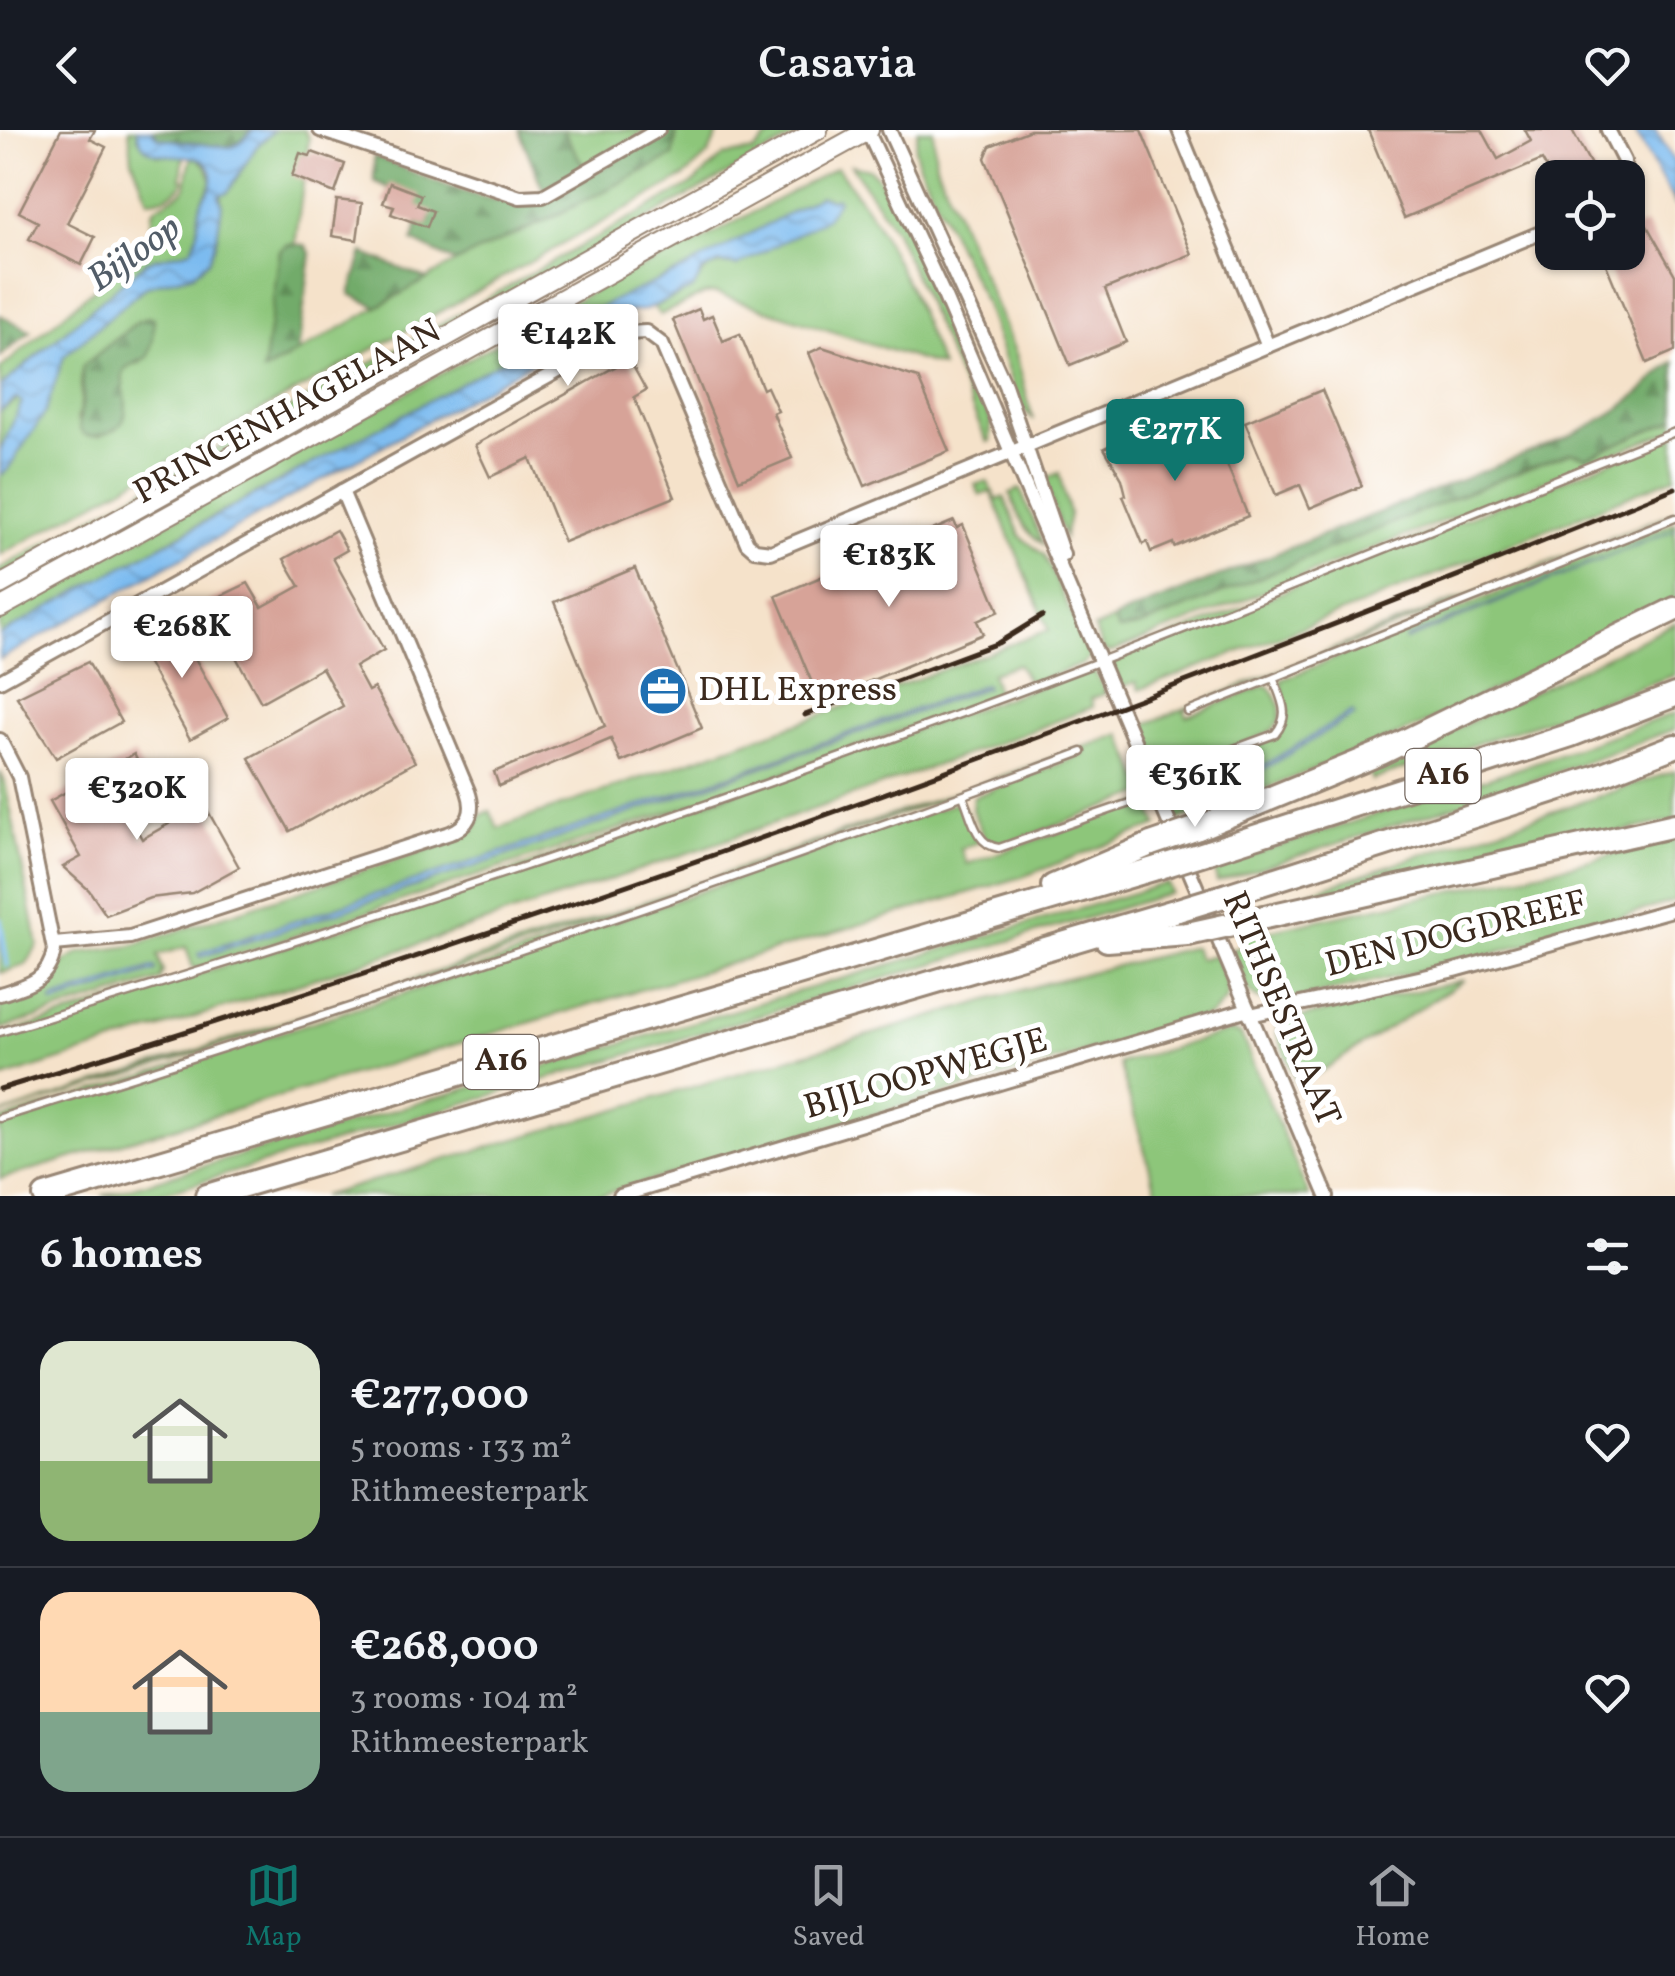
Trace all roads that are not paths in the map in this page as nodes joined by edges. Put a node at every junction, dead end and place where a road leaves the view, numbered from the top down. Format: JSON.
{"nodes":[{"id":1,"x":320,"y":130,"type":"edge"},
{"id":2,"x":658,"y":130,"type":"edge"},
{"id":3,"x":818,"y":130,"type":"edge"},
{"id":4,"x":868,"y":130,"type":"edge"},
{"id":5,"x":889,"y":130,"type":"edge"},
{"id":6,"x":1179,"y":130,"type":"edge"},
{"id":7,"x":1608,"y":130,"type":"edge"},
{"id":8,"x":1623,"y":160,"type":"edge"},
{"id":9,"x":1535,"y":235,"type":"edge"},
{"id":10,"x":1268,"y":346,"type":"junction"},
{"id":11,"x":1675,"y":432,"type":"edge"},
{"id":12,"x":1028,"y":446,"type":"junction"},
{"id":13,"x":1010,"y":452,"type":"junction"},
{"id":14,"x":342,"y":491,"type":"junction"},
{"id":15,"x":1675,"y":518,"type":"edge"},
{"id":16,"x":0,"y":585,"type":"edge"},
{"id":17,"x":0,"y":608,"type":"edge"},
{"id":18,"x":1675,"y":609,"type":"edge"},
{"id":19,"x":1085,"y":624,"type":"junction"},
{"id":20,"x":1100,"y":661,"type":"junction"},
{"id":21,"x":0,"y":680,"type":"edge"},
{"id":22,"x":1274,"y":680,"type":"junction"},
{"id":23,"x":1675,"y":696,"type":"edge"},
{"id":24,"x":1188,"y":712,"type":"dead end"},
{"id":25,"x":0,"y":740,"type":"edge"},
{"id":26,"x":1675,"y":746,"type":"edge"},
{"id":27,"x":1082,"y":752,"type":"dead end"},
{"id":28,"x":1151,"y":779,"type":"junction"},
{"id":29,"x":1157,"y":794,"type":"junction"},
{"id":30,"x":963,"y":796,"type":"junction"},
{"id":31,"x":1675,"y":825,"type":"edge"},
{"id":32,"x":1675,"y":909,"type":"edge"},
{"id":33,"x":956,"y":928,"type":"junction"},
{"id":34,"x":54,"y":944,"type":"junction"},
{"id":35,"x":1064,"y":944,"type":"junction"},
{"id":36,"x":0,"y":994,"type":"edge"},
{"id":37,"x":1249,"y":1012,"type":"junction"},
{"id":38,"x":0,"y":1032,"type":"edge"},
{"id":39,"x":0,"y":1118,"type":"edge"},
{"id":40,"x":45,"y":1196,"type":"edge"},
{"id":41,"x":207,"y":1196,"type":"edge"},
{"id":42,"x":620,"y":1196,"type":"edge"},
{"id":43,"x":1328,"y":1196,"type":"edge"}],
"edges":[{"from":1,"to":2,"type":"street"},
{"from":3,"to":16,"type":"main road","name":"PRINCENHAGELAAN"},
{"from":4,"to":13,"type":"street","name":"RITHSESTRAAT"},
{"from":4,"to":17,"type":"main road","name":"PRINCENHAGELAAN"},
{"from":5,"to":12,"type":"street","name":"RITHSESTRAAT"},
{"from":6,"to":10,"type":"street"},
{"from":7,"to":8,"type":"street"},
{"from":9,"to":10,"type":"street"},
{"from":10,"to":12,"type":"street"},
{"from":11,"to":20,"type":"lane"},
{"from":12,"to":13,"type":"street"},
{"from":12,"to":19,"type":"street","name":"RITHSESTRAAT"},
{"from":13,"to":14,"type":"street"},
{"from":13,"to":19,"type":"street","name":"RITHSESTRAAT"},
{"from":14,"to":21,"type":"street"},
{"from":14,"to":34,"type":"street"},
{"from":15,"to":22,"type":"lane"},
{"from":18,"to":33,"type":"highway","number":"A16","bridge":true},
{"from":19,"to":20,"type":"street","name":"RITHSESTRAAT"},
{"from":20,"to":28,"type":"street","name":"RITHSESTRAAT"},
{"from":20,"to":38,"type":"lane"},
{"from":22,"to":24,"type":"lane"},
{"from":22,"to":28,"type":"lane"},
{"from":23,"to":33,"type":"highway","number":"A16","bridge":true},
{"from":25,"to":34,"type":"street"},
{"from":26,"to":35,"type":"highway","number":"A16","bridge":true},
{"from":27,"to":30,"type":"lane"},
{"from":28,"to":29,"type":"street","name":"RITHSESTRAAT"},
{"from":29,"to":30,"type":"lane"},
{"from":29,"to":37,"type":"street","name":"RITHSESTRAAT"},
{"from":30,"to":39,"type":"lane"},
{"from":31,"to":35,"type":"highway","number":"A16","bridge":true},
{"from":32,"to":37,"type":"street","name":"DEN DOGDREEF"},
{"from":33,"to":40,"type":"highway","number":"A16"},
{"from":34,"to":36,"type":"street"},
{"from":35,"to":41,"type":"highway","number":"A16"},
{"from":37,"to":42,"type":"street","name":"BIJLOOPWEGJE"},
{"from":37,"to":43,"type":"street","name":"RITHSESTRAAT"}]}
